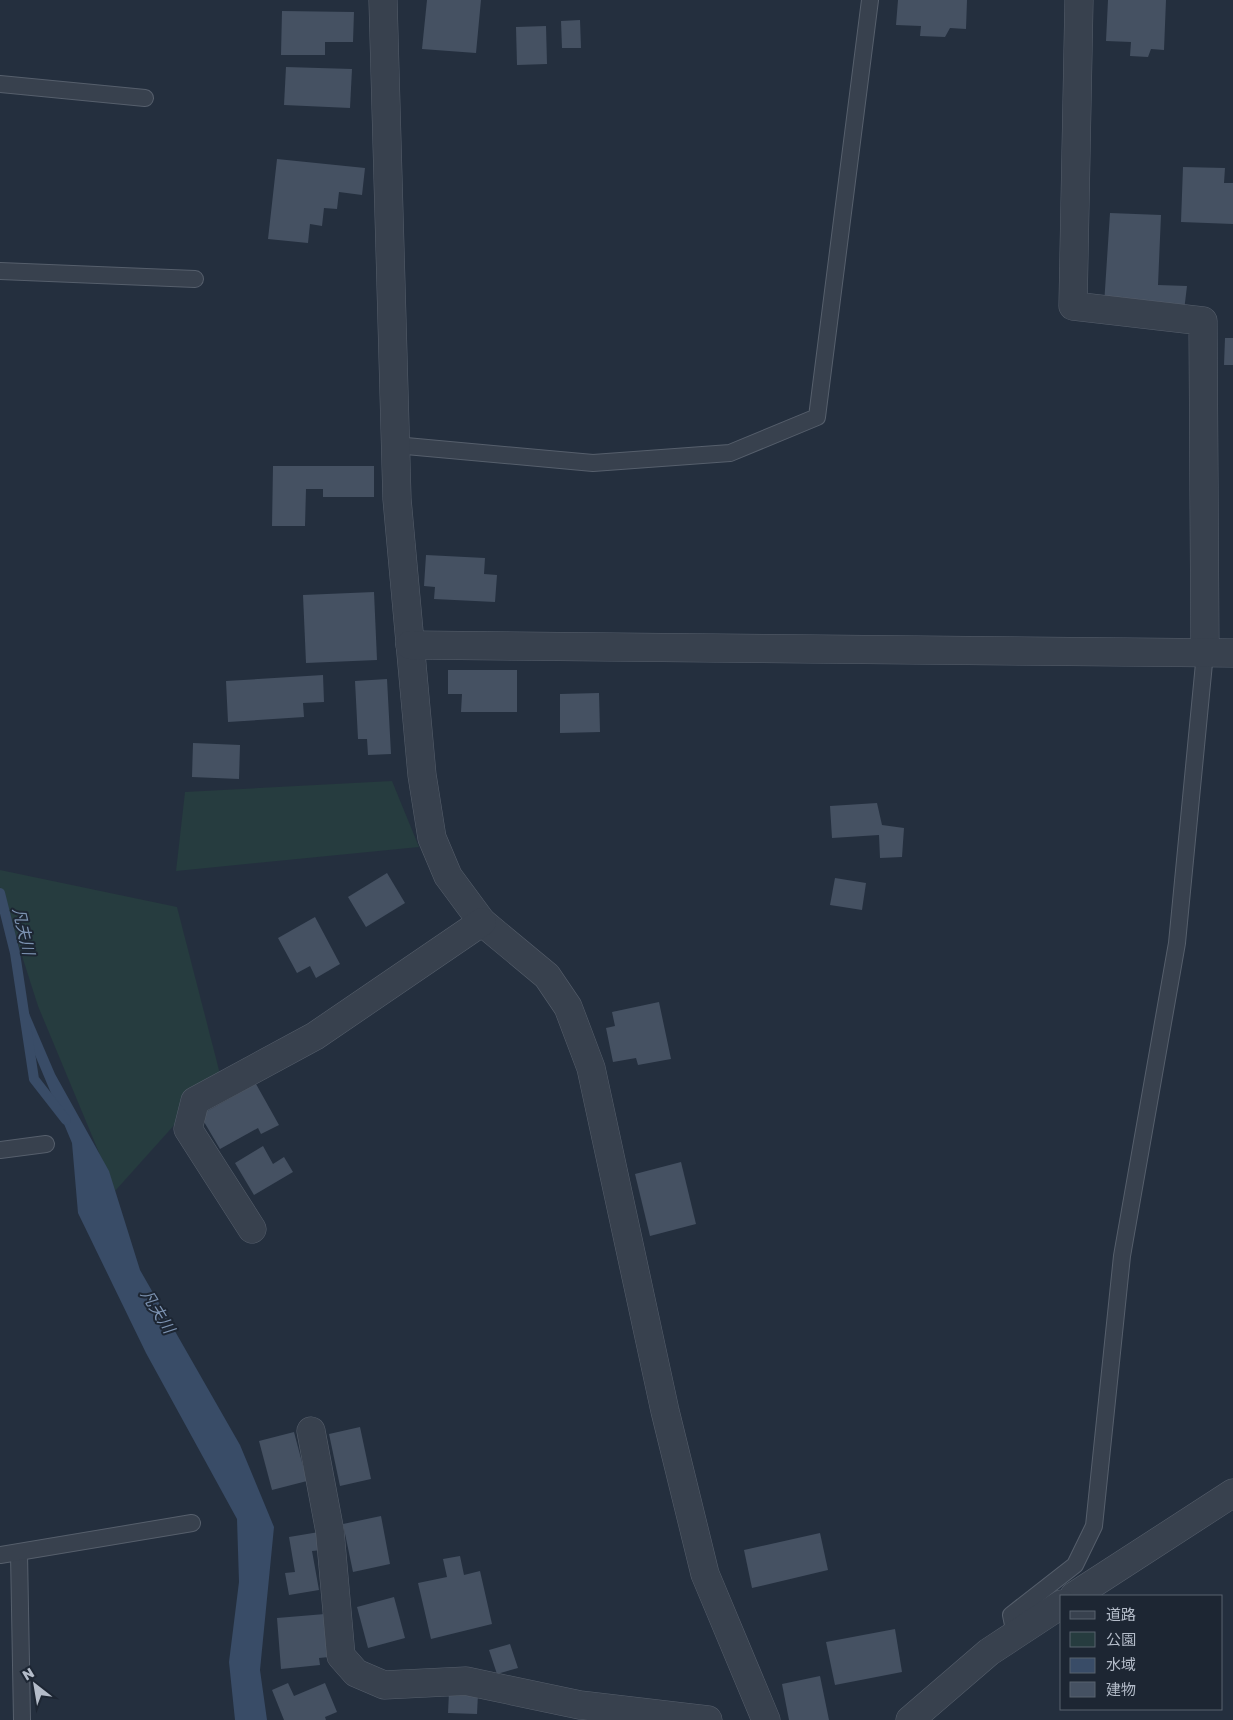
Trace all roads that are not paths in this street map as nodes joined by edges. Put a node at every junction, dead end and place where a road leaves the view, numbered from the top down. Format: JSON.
{"nodes":[{"id":1,"x":383,"y":0,"type":"edge"},
{"id":2,"x":870,"y":0,"type":"edge"},
{"id":3,"x":1079,"y":0,"type":"edge"},
{"id":4,"x":0,"y":84,"type":"edge"},
{"id":5,"x":145,"y":98,"type":"dead end"},
{"id":6,"x":0,"y":271,"type":"edge"},
{"id":7,"x":195,"y":280,"type":"dead end"},
{"id":8,"x":395,"y":445,"type":"junction"},
{"id":9,"x":410,"y":645,"type":"junction"},
{"id":10,"x":1205,"y":653,"type":"junction"},
{"id":11,"x":1233,"y":653,"type":"edge"},
{"id":12,"x":482,"y":922,"type":"junction"},
{"id":13,"x":46,"y":1144,"type":"dead end"},
{"id":14,"x":0,"y":1150,"type":"edge"},
{"id":15,"x":252,"y":1229,"type":"dead end"},
{"id":16,"x":311,"y":1431,"type":"dead end"},
{"id":17,"x":1233,"y":1493,"type":"edge"},
{"id":18,"x":192,"y":1523,"type":"dead end"},
{"id":19,"x":19,"y":1553,"type":"junction"},
{"id":20,"x":0,"y":1555,"type":"edge"},
{"id":21,"x":1076,"y":1595,"type":"edge"},
{"id":22,"x":1060,"y":1605,"type":"edge"},
{"id":23,"x":1015,"y":1635,"type":"junction"},
{"id":24,"x":22,"y":1720,"type":"edge"},
{"id":25,"x":708,"y":1720,"type":"edge"},
{"id":26,"x":766,"y":1720,"type":"edge"},
{"id":27,"x":910,"y":1720,"type":"edge"}],
"edges":[{"from":1,"to":8,"type":"street"},
{"from":2,"to":8,"type":"lane"},
{"from":3,"to":10,"type":"street"},
{"from":4,"to":5,"type":"lane"},
{"from":6,"to":7,"type":"lane"},
{"from":8,"to":9,"type":"street"},
{"from":9,"to":10,"type":"street"},
{"from":9,"to":12,"type":"street"},
{"from":10,"to":11,"type":"street"},
{"from":10,"to":23,"type":"lane"},
{"from":12,"to":15,"type":"street"},
{"from":12,"to":26,"type":"street"},
{"from":13,"to":14,"type":"lane"},
{"from":16,"to":25,"type":"street"},
{"from":17,"to":21,"type":"street"},
{"from":18,"to":19,"type":"lane"},
{"from":19,"to":20,"type":"lane"},
{"from":19,"to":24,"type":"lane"},
{"from":22,"to":23,"type":"street"},
{"from":23,"to":27,"type":"street"}]}
